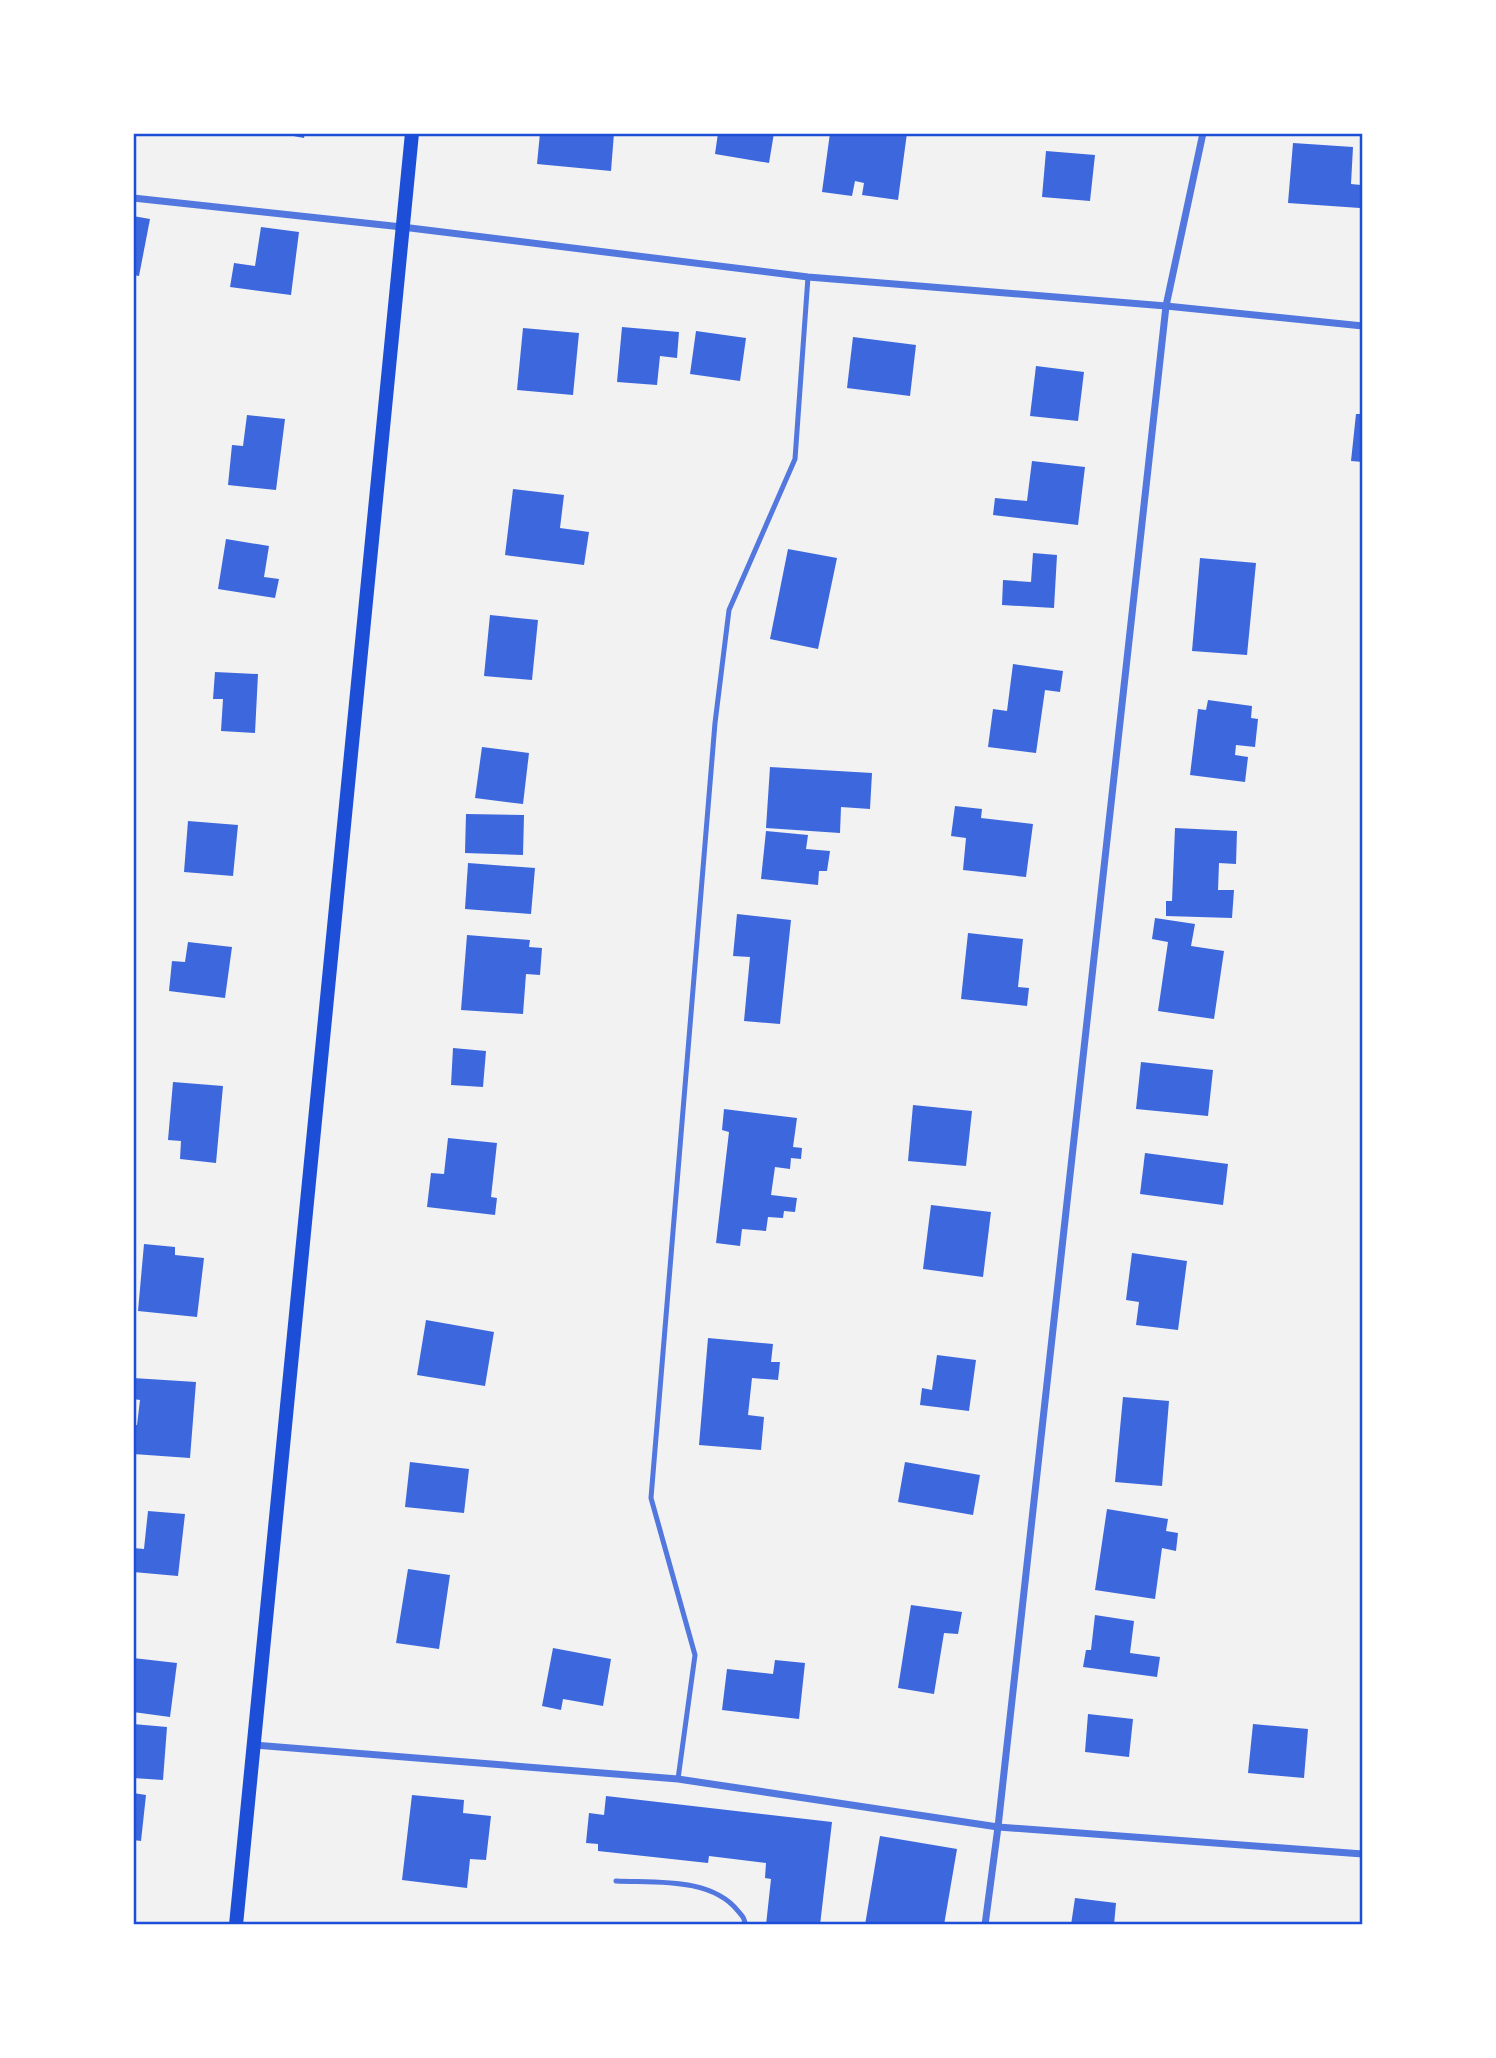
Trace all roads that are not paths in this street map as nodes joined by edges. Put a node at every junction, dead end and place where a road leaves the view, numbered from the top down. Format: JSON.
{"nodes":[{"id":1,"x":412,"y":133,"type":"edge"},
{"id":2,"x":1203,"y":133,"type":"edge"},
{"id":3,"x":133,"y":198,"type":"edge"},
{"id":4,"x":402,"y":227,"type":"junction"},
{"id":5,"x":808,"y":276,"type":"junction"},
{"id":6,"x":1166,"y":306,"type":"junction"},
{"id":7,"x":1363,"y":326,"type":"edge"},
{"id":8,"x":253,"y":1745,"type":"junction"},
{"id":9,"x":678,"y":1779,"type":"junction"},
{"id":10,"x":998,"y":1827,"type":"junction"},
{"id":11,"x":1363,"y":1854,"type":"edge"},
{"id":12,"x":616,"y":1881,"type":"dead end"},
{"id":13,"x":236,"y":1925,"type":"edge"},
{"id":14,"x":745,"y":1925,"type":"edge"},
{"id":15,"x":985,"y":1925,"type":"edge"}],
"edges":[{"from":1,"to":4,"type":"main road"},
{"from":2,"to":6,"type":"street"},
{"from":3,"to":4,"type":"street"},
{"from":4,"to":5,"type":"street"},
{"from":4,"to":8,"type":"main road"},
{"from":5,"to":6,"type":"street"},
{"from":5,"to":9,"type":"lane"},
{"from":6,"to":7,"type":"street"},
{"from":6,"to":10,"type":"street"},
{"from":8,"to":9,"type":"street"},
{"from":8,"to":13,"type":"main road"},
{"from":9,"to":10,"type":"street"},
{"from":10,"to":11,"type":"street"},
{"from":10,"to":15,"type":"street"},
{"from":12,"to":14,"type":"lane"}]}
